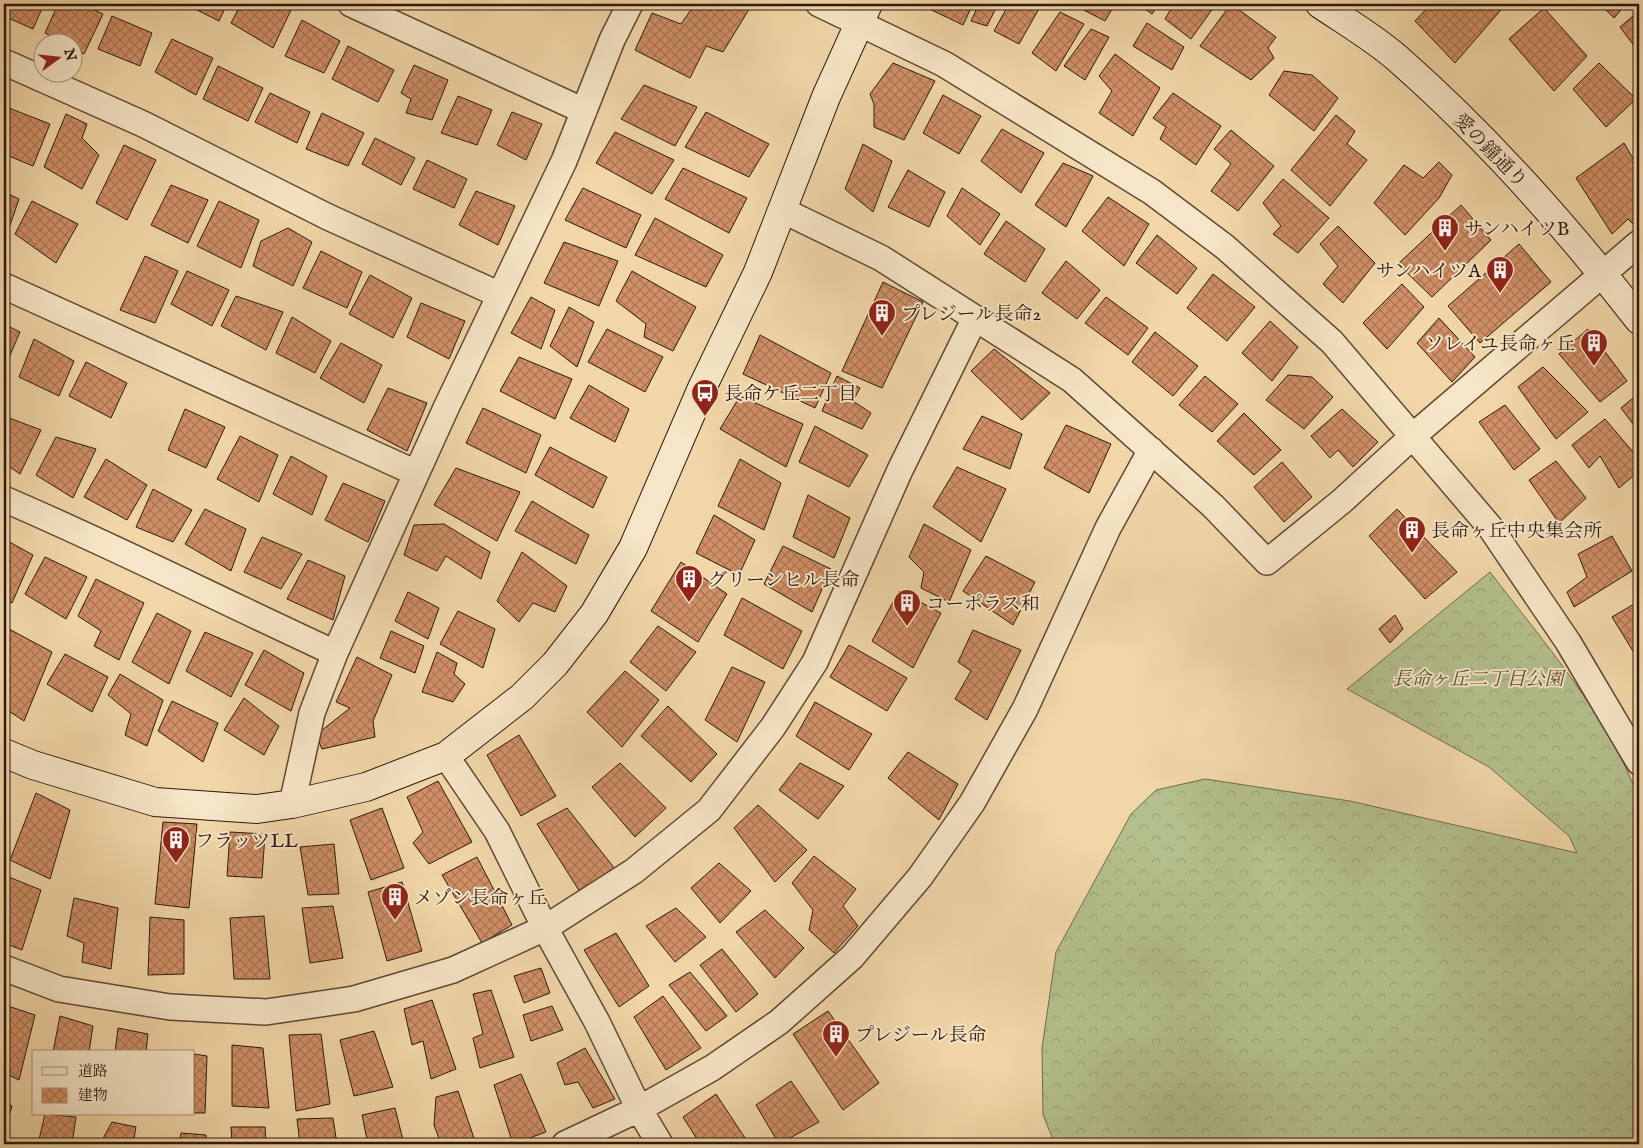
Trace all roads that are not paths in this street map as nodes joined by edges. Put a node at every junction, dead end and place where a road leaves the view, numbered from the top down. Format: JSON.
{"nodes":[{"id":1,"x":351,"y":4,"type":"edge"},
{"id":2,"x":630,"y":4,"type":"edge"},
{"id":3,"x":819,"y":4,"type":"edge"},
{"id":4,"x":1320,"y":4,"type":"edge"},
{"id":5,"x":864,"y":13,"type":"edge"},
{"id":6,"x":4,"y":62,"type":"edge"},
{"id":7,"x":584,"y":111,"type":"junction"},
{"id":8,"x":782,"y":210,"type":"junction"},
{"id":9,"x":1639,"y":243,"type":"edge"},
{"id":10,"x":1604,"y":275,"type":"junction"},
{"id":11,"x":4,"y":286,"type":"edge"},
{"id":12,"x":500,"y":295,"type":"junction"},
{"id":13,"x":975,"y":318,"type":"junction"},
{"id":14,"x":1639,"y":320,"type":"edge"},
{"id":15,"x":1413,"y":436,"type":"junction"},
{"id":16,"x":1151,"y":450,"type":"junction"},
{"id":17,"x":416,"y":473,"type":"junction"},
{"id":18,"x":4,"y":498,"type":"edge"},
{"id":19,"x":336,"y":652,"type":"junction"},
{"id":20,"x":4,"y":753,"type":"edge"},
{"id":21,"x":446,"y":756,"type":"junction"},
{"id":22,"x":1639,"y":762,"type":"edge"},
{"id":23,"x":292,"y":804,"type":"junction"},
{"id":24,"x":545,"y":928,"type":"junction"},
{"id":25,"x":4,"y":968,"type":"edge"},
{"id":26,"x":640,"y":1110,"type":"junction"},
{"id":27,"x":565,"y":1144,"type":"edge"},
{"id":28,"x":660,"y":1144,"type":"edge"}],
"edges":[{"from":1,"to":7,"type":"street"},
{"from":2,"to":7,"type":"street"},
{"from":3,"to":5,"type":"street"},
{"from":4,"to":10,"type":"street","name":"愛の鐘通り"},
{"from":5,"to":8,"type":"street"},
{"from":5,"to":15,"type":"street"},
{"from":6,"to":12,"type":"street"},
{"from":7,"to":12,"type":"street"},
{"from":8,"to":13,"type":"street"},
{"from":8,"to":21,"type":"street"},
{"from":9,"to":10,"type":"street"},
{"from":10,"to":14,"type":"street","name":"愛の鐘通り"},
{"from":10,"to":15,"type":"street"},
{"from":11,"to":17,"type":"street"},
{"from":12,"to":17,"type":"street"},
{"from":13,"to":16,"type":"street"},
{"from":13,"to":24,"type":"street"},
{"from":15,"to":16,"type":"street"},
{"from":15,"to":22,"type":"street"},
{"from":16,"to":26,"type":"street"},
{"from":17,"to":19,"type":"street"},
{"from":18,"to":19,"type":"street"},
{"from":19,"to":23,"type":"street"},
{"from":20,"to":23,"type":"street"},
{"from":21,"to":23,"type":"street"},
{"from":21,"to":24,"type":"street"},
{"from":24,"to":25,"type":"street"},
{"from":24,"to":26,"type":"street"},
{"from":26,"to":27,"type":"street"},
{"from":26,"to":28,"type":"street"}]}
